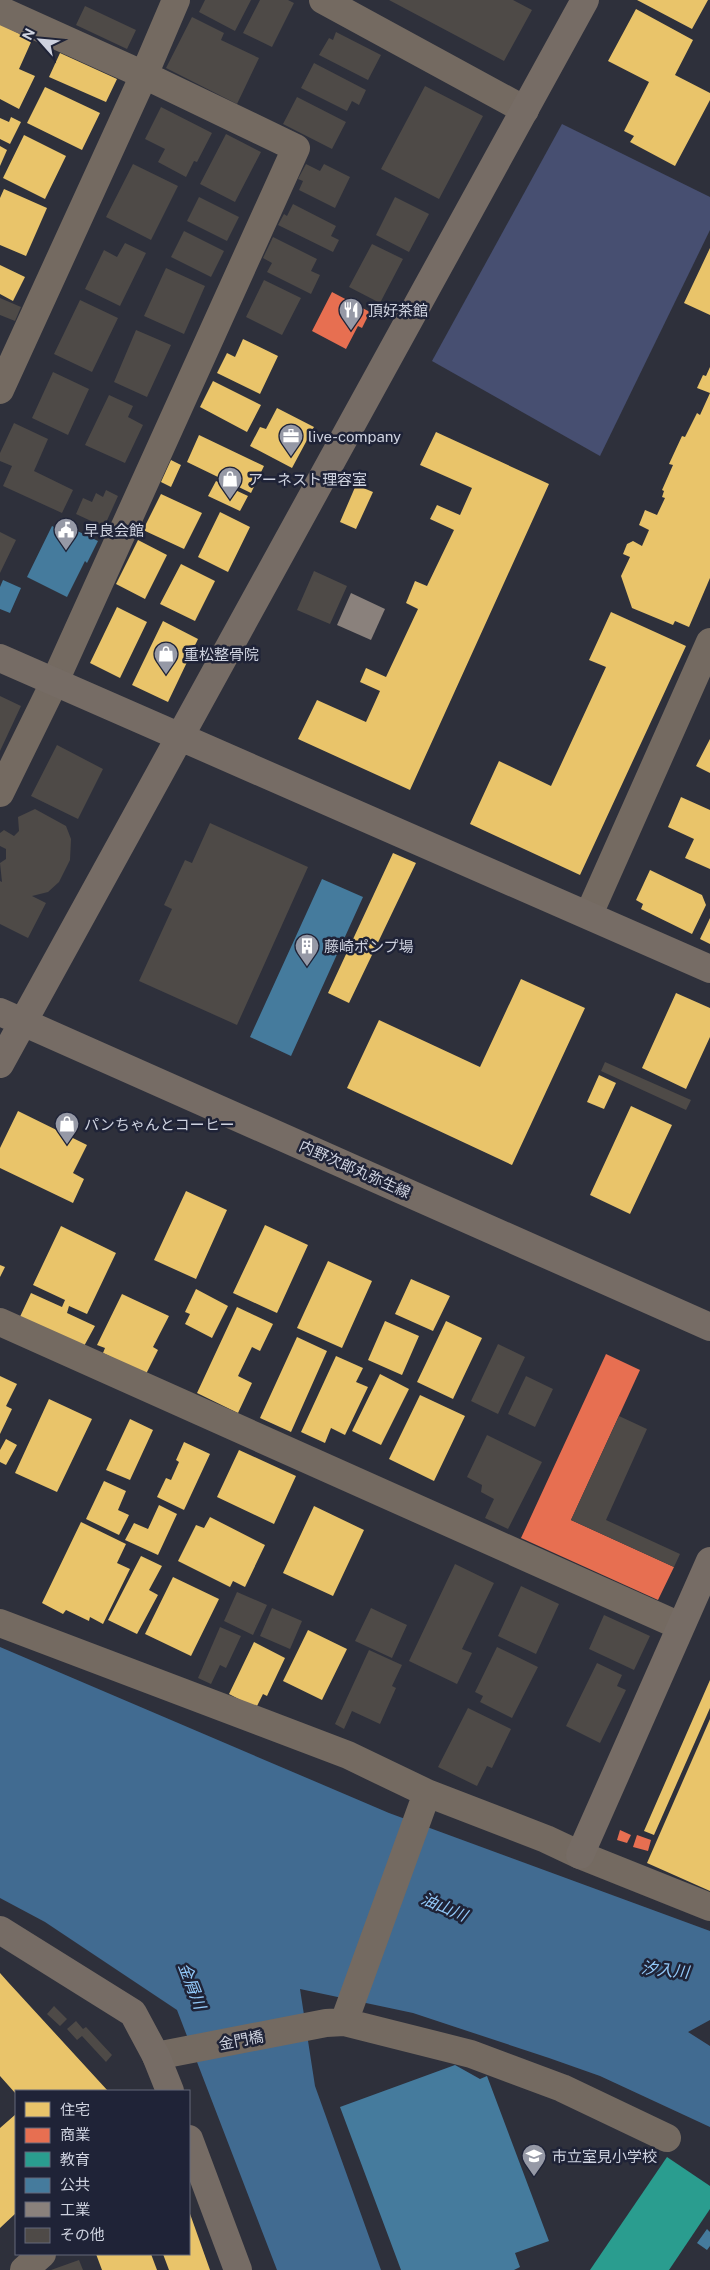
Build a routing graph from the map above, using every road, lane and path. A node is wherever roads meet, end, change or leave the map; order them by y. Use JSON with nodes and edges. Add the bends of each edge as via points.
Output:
{"nodes":[{"id":1,"x":176,"y":0,"type":"edge"},
{"id":2,"x":323,"y":0,"type":"edge"},
{"id":3,"x":585,"y":0,"type":"edge"},
{"id":4,"x":0,"y":10,"type":"edge"},
{"id":5,"x":144,"y":75,"type":"junction"},
{"id":6,"x":525,"y":110,"type":"junction"},
{"id":7,"x":0,"y":390,"type":"edge"},
{"id":8,"x":710,"y":642,"type":"edge"},
{"id":9,"x":0,"y":658,"type":"edge"},
{"id":10,"x":55,"y":681,"type":"junction"},
{"id":11,"x":178,"y":736,"type":"junction"},
{"id":12,"x":0,"y":793,"type":"edge"},
{"id":13,"x":589,"y":914,"type":"junction"},
{"id":14,"x":710,"y":969,"type":"edge"},
{"id":15,"x":12,"y":1017,"type":"edge"},
{"id":16,"x":0,"y":1064,"type":"edge"},
{"id":17,"x":0,"y":1322,"type":"edge"},
{"id":18,"x":710,"y":1327,"type":"edge"},
{"id":19,"x":710,"y":1561,"type":"edge"},
{"id":20,"x":0,"y":1623,"type":"edge"},
{"id":21,"x":680,"y":1626,"type":"junction"},
{"id":22,"x":424,"y":1802,"type":"junction"},
{"id":23,"x":580,"y":1855,"type":"junction"},
{"id":24,"x":710,"y":1907,"type":"edge"},
{"id":25,"x":0,"y":1930,"type":"edge"},
{"id":26,"x":335,"y":2022,"type":"junction"},
{"id":27,"x":156,"y":2056,"type":"junction"},
{"id":28,"x":170,"y":2090,"type":"edge"},
{"id":29,"x":667,"y":2138,"type":"dead end"},
{"id":30,"x":190,"y":2142,"type":"edge"},
{"id":31,"x":41,"y":2255,"type":"edge"},
{"id":32,"x":24,"y":2270,"type":"edge"},
{"id":33,"x":238,"y":2270,"type":"edge"}],
"edges":[{"from":1,"to":5,"type":"street"},
{"from":2,"to":6,"type":"street"},
{"from":3,"to":6,"type":"street"},
{"from":4,"to":5,"type":"street"},
{"from":5,"to":7,"type":"street"},
{"from":5,"to":10,"type":"street","via":[[296,148]]},
{"from":6,"to":11,"type":"street"},
{"from":8,"to":13,"type":"street"},
{"from":9,"to":10,"type":"street"},
{"from":10,"to":11,"type":"street"},
{"from":10,"to":12,"type":"street"},
{"from":11,"to":13,"type":"street"},
{"from":11,"to":15,"type":"street"},
{"from":13,"to":14,"type":"street"},
{"from":15,"to":16,"type":"street"},
{"from":15,"to":18,"type":"street","name":"内野次郎丸弥生線"},
{"from":17,"to":21,"type":"street"},
{"from":19,"to":21,"type":"street"},
{"from":20,"to":22,"type":"street","via":[[348,1755]]},
{"from":21,"to":23,"type":"street"},
{"from":22,"to":23,"type":"street","via":[[546,1839]]},
{"from":22,"to":26,"type":"street"},
{"from":23,"to":24,"type":"street"},
{"from":25,"to":27,"type":"street","via":[[133,2013]]},
{"from":26,"to":27,"type":"street","name":"金門橋"},
{"from":26,"to":29,"type":"street","via":[[471,2054],[562,2088]]},
{"from":27,"to":28,"type":"street"},
{"from":30,"to":33,"type":"street"},
{"from":31,"to":32,"type":"street"}]}
